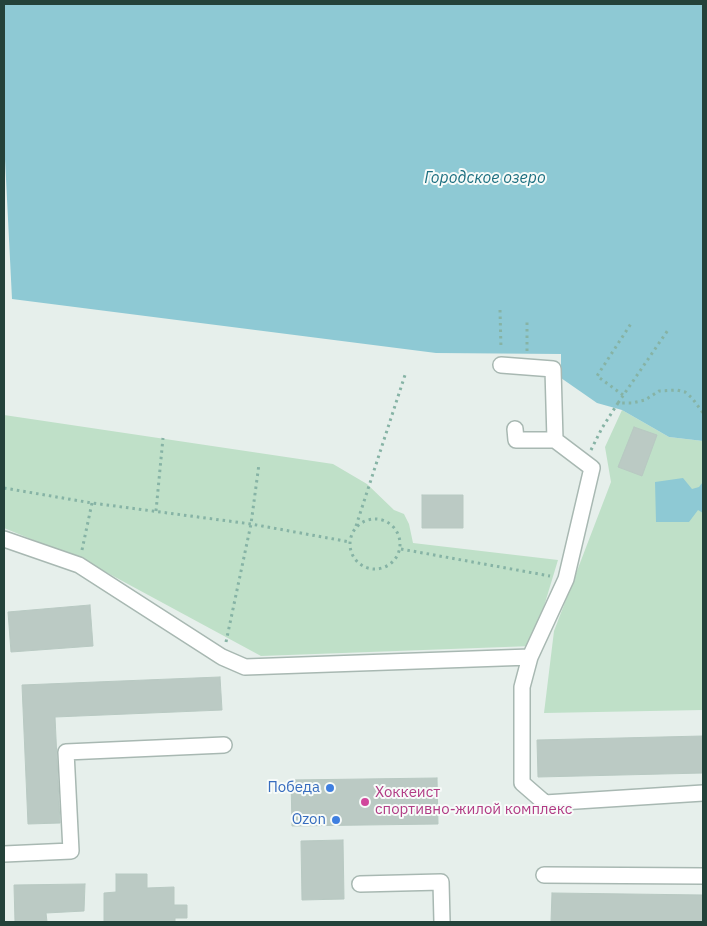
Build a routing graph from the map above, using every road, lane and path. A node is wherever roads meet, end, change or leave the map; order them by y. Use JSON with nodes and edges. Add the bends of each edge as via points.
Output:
{"nodes":[{"id":1,"x":500,"y":310,"type":"dead end"},
{"id":2,"x":527,"y":321,"type":"dead end"},
{"id":3,"x":632,"y":322,"type":"dead end"},
{"id":4,"x":668,"y":330,"type":"dead end"},
{"id":5,"x":501,"y":365,"type":"joint"},
{"id":6,"x":527,"y":366,"type":"junction"},
{"id":7,"x":405,"y":375,"type":"dead end"},
{"id":8,"x":623,"y":395,"type":"junction"},
{"id":9,"x":618,"y":403,"type":"junction"},
{"id":10,"x":703,"y":413,"type":"edge"},
{"id":11,"x":602,"y":428,"type":"dead end"},
{"id":12,"x":515,"y":429,"type":"dead end"},
{"id":13,"x":163,"y":438,"type":"dead end"},
{"id":14,"x":554,"y":440,"type":"junction"},
{"id":15,"x":260,"y":464,"type":"dead end"},
{"id":16,"x":4,"y":488,"type":"edge"},
{"id":17,"x":92,"y":503,"type":"junction"},
{"id":18,"x":156,"y":511,"type":"junction"},
{"id":19,"x":251,"y":524,"type":"junction"},
{"id":20,"x":356,"y":527,"type":"junction"},
{"id":21,"x":4,"y":539,"type":"edge"},
{"id":22,"x":350,"y":542,"type":"junction"},
{"id":23,"x":401,"y":549,"type":"junction"},
{"id":24,"x":79,"y":565,"type":"junction"},
{"id":25,"x":566,"y":578,"type":"junction"},
{"id":26,"x":222,"y":657,"type":"junction"},
{"id":27,"x":530,"y":657,"type":"junction"},
{"id":28,"x":224,"y":745,"type":"dead end"},
{"id":29,"x":703,"y":793,"type":"edge"},
{"id":30,"x":4,"y":854,"type":"edge"},
{"id":31,"x":544,"y":876,"type":"dead end"},
{"id":32,"x":703,"y":876,"type":"edge"},
{"id":33,"x":360,"y":884,"type":"dead end"},
{"id":34,"x":442,"y":922,"type":"edge"}],
"edges":[{"from":1,"to":5,"type":"path"},
{"from":2,"to":6,"type":"path"},
{"from":3,"to":8,"type":"path","via":[[597,376]]},
{"from":4,"to":8,"type":"path"},
{"from":5,"to":6,"type":"lane"},
{"from":6,"to":14,"type":"lane","via":[[553,369]]},
{"from":7,"to":20,"type":"path"},
{"from":8,"to":9,"type":"path"},
{"from":9,"to":10,"type":"path","via":[[646,400],[659,391],[677,390],[692,398]]},
{"from":9,"to":11,"type":"path"},
{"from":12,"to":14,"type":"lane","via":[[516,440]]},
{"from":13,"to":18,"type":"path"},
{"from":14,"to":25,"type":"lane","via":[[592,468]]},
{"from":15,"to":19,"type":"path"},
{"from":16,"to":17,"type":"path"},
{"from":17,"to":18,"type":"path"},
{"from":17,"to":24,"type":"path"},
{"from":18,"to":19,"type":"path"},
{"from":19,"to":22,"type":"path"},
{"from":19,"to":26,"type":"path"},
{"from":20,"to":22,"type":"path"},
{"from":20,"to":23,"type":"path","via":[[373,518],[382,519],[397,530]]},
{"from":21,"to":24,"type":"lane"},
{"from":22,"to":23,"type":"path","via":[[352,555],[368,569],[379,570],[389,566]]},
{"from":23,"to":25,"type":"path"},
{"from":24,"to":26,"type":"lane"},
{"from":25,"to":27,"type":"lane"},
{"from":26,"to":27,"type":"lane","via":[[245,666]]},
{"from":27,"to":29,"type":"lane","via":[[522,687],[522,783],[545,803]]},
{"from":28,"to":30,"type":"lane","via":[[66,752],[71,851]]},
{"from":31,"to":32,"type":"lane"},
{"from":33,"to":34,"type":"lane","via":[[441,882]]}]}
